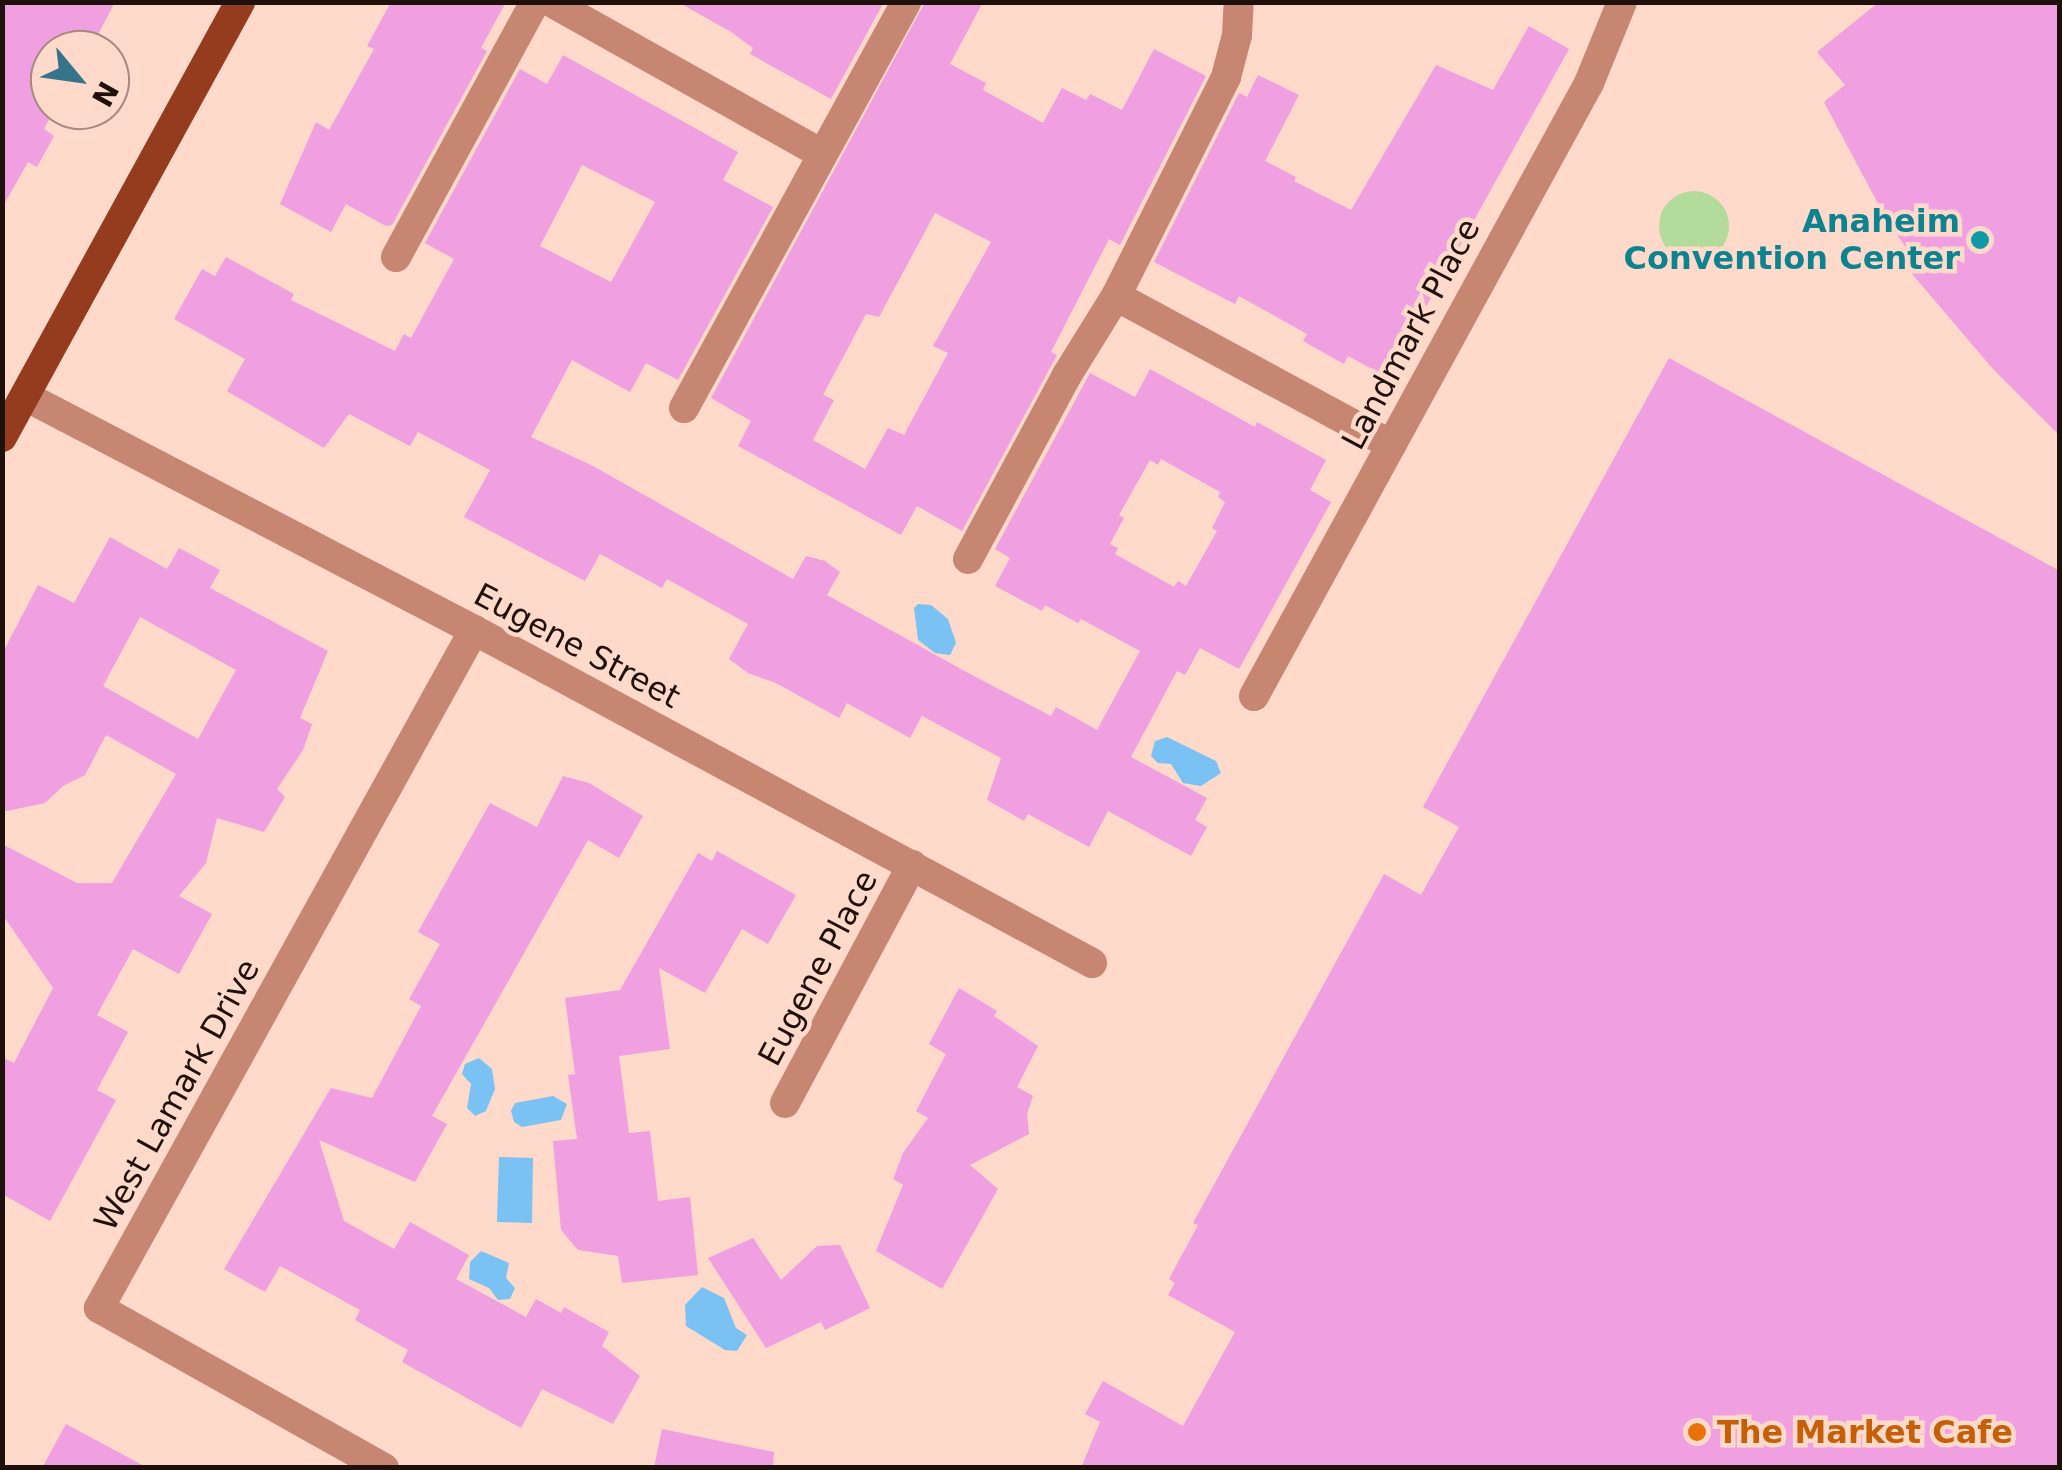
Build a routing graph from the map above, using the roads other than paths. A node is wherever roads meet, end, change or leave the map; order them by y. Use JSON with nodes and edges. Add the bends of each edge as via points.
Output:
{"nodes":[{"id":1,"x":240,"y":2,"type":"edge"},
{"id":2,"x":536,"y":2,"type":"edge"},
{"id":3,"x":551,"y":2,"type":"edge"},
{"id":4,"x":906,"y":2,"type":"edge"},
{"id":5,"x":1239,"y":2,"type":"edge"},
{"id":6,"x":1622,"y":2,"type":"edge"},
{"id":7,"x":822,"y":154,"type":"junction"},
{"id":8,"x":396,"y":257,"type":"dead end"},
{"id":9,"x":1116,"y":296,"type":"junction"},
{"id":10,"x":25,"y":396,"type":"junction"},
{"id":11,"x":684,"y":408,"type":"dead end"},
{"id":12,"x":2,"y":437,"type":"edge"},
{"id":13,"x":1392,"y":445,"type":"junction"},
{"id":14,"x":968,"y":558,"type":"dead end"},
{"id":15,"x":474,"y":630,"type":"junction"},
{"id":16,"x":1254,"y":696,"type":"dead end"},
{"id":17,"x":912,"y":866,"type":"junction"},
{"id":18,"x":1092,"y":963,"type":"dead end"},
{"id":19,"x":785,"y":1103,"type":"dead end"},
{"id":20,"x":384,"y":1468,"type":"edge"}],
"edges":[{"from":1,"to":10,"type":"main road"},
{"from":2,"to":8,"type":"street"},
{"from":3,"to":7,"type":"street"},
{"from":4,"to":7,"type":"street"},
{"from":5,"to":9,"type":"street","via":[[1226,77]]},
{"from":6,"to":13,"type":"street","name":"Landmark Place","via":[[1589,84]]},
{"from":7,"to":11,"type":"street"},
{"from":9,"to":13,"type":"street"},
{"from":9,"to":14,"type":"street"},
{"from":10,"to":12,"type":"main road"},
{"from":10,"to":15,"type":"street","name":"Eugene Street"},
{"from":13,"to":16,"type":"street","name":"Landmark Place"},
{"from":15,"to":17,"type":"street","name":"Eugene Street"},
{"from":15,"to":20,"type":"street","name":"West Lamark Drive","via":[[99,1308]]},
{"from":17,"to":18,"type":"street","name":"Eugene Street"},
{"from":17,"to":19,"type":"street","name":"Eugene Place"}]}
